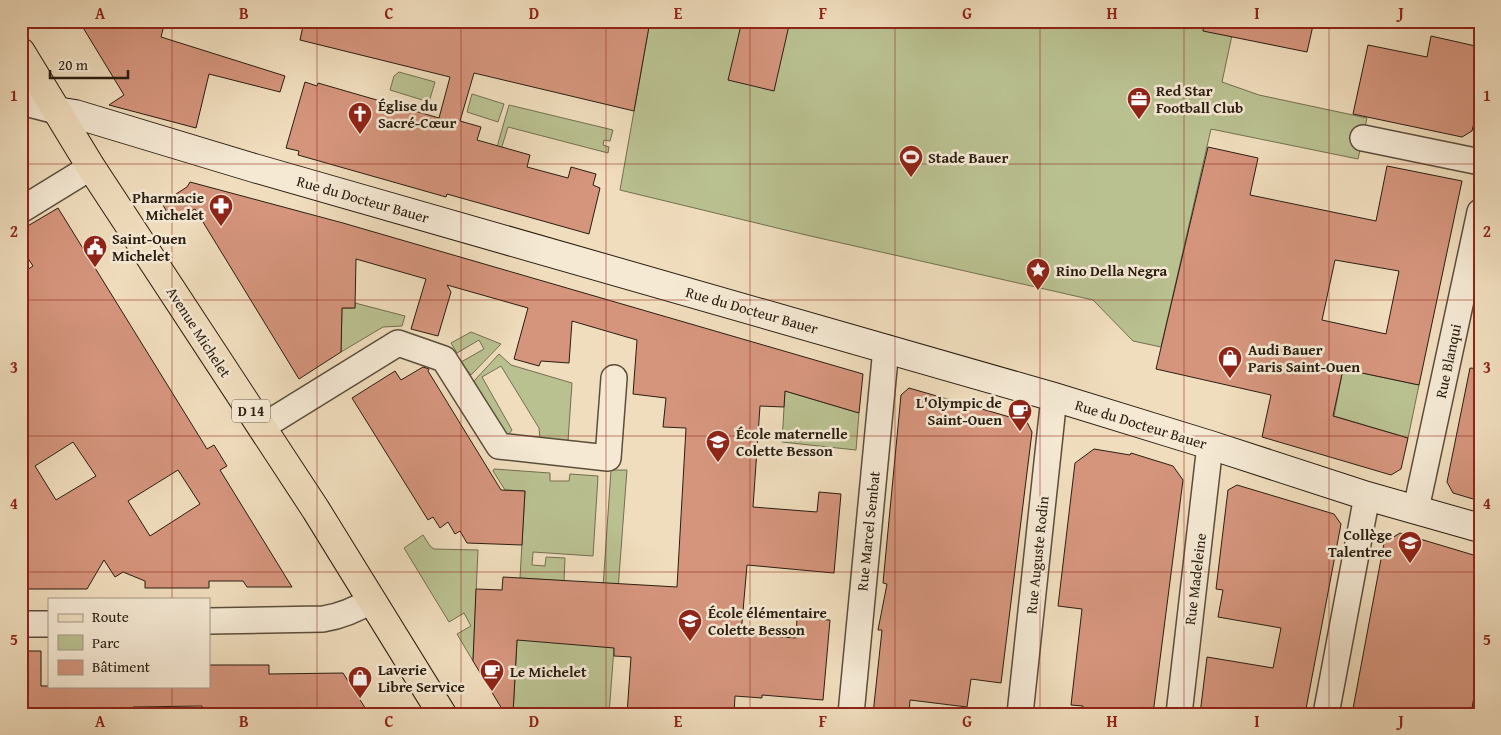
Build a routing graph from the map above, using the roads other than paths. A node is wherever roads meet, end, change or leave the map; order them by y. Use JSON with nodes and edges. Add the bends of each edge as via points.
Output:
{"nodes":[{"id":1,"x":21,"y":52,"type":"edge"},
{"id":2,"x":21,"y":102,"type":"edge"},
{"id":3,"x":56,"y":111,"type":"junction"},
{"id":4,"x":1363,"y":138,"type":"dead end"},
{"id":5,"x":1480,"y":162,"type":"edge"},
{"id":6,"x":91,"y":167,"type":"junction"},
{"id":7,"x":21,"y":210,"type":"edge"},
{"id":8,"x":1480,"y":212,"type":"edge"},
{"id":9,"x":886,"y":348,"type":"junction"},
{"id":10,"x":614,"y":378,"type":"dead end"},
{"id":11,"x":1054,"y":397,"type":"junction"},
{"id":12,"x":262,"y":427,"type":"junction"},
{"id":13,"x":1210,"y":445,"type":"junction"},
{"id":14,"x":1367,"y":496,"type":"junction"},
{"id":15,"x":1416,"y":509,"type":"junction"},
{"id":16,"x":1480,"y":528,"type":"edge"},
{"id":17,"x":372,"y":600,"type":"junction"},
{"id":18,"x":210,"y":621,"type":"edge"},
{"id":19,"x":21,"y":624,"type":"edge"},
{"id":20,"x":48,"y":624,"type":"edge"},
{"id":21,"x":442,"y":714,"type":"edge"},
{"id":22,"x":851,"y":714,"type":"edge"},
{"id":23,"x":1020,"y":714,"type":"edge"},
{"id":24,"x":1179,"y":714,"type":"edge"},
{"id":25,"x":1326,"y":714,"type":"edge"}],
"edges":[{"from":1,"to":3,"type":"main road","name":"Avenue Michelet","number":"D 14"},
{"from":2,"to":3,"type":"street","name":"Rue du Docteur Bauer"},
{"from":3,"to":6,"type":"main road","name":"Avenue Michelet","number":"D 14"},
{"from":3,"to":9,"type":"main road","name":"Rue du Docteur Bauer"},
{"from":4,"to":5,"type":"street"},
{"from":6,"to":7,"type":"street"},
{"from":6,"to":12,"type":"main road","name":"Avenue Michelet","number":"D 14"},
{"from":8,"to":15,"type":"street","name":"Rue Blanqui"},
{"from":9,"to":11,"type":"main road","name":"Rue du Docteur Bauer"},
{"from":9,"to":22,"type":"street","name":"Rue Marcel Sembat"},
{"from":10,"to":12,"type":"street","via":[[608,458],[499,446],[444,359],[398,343]]},
{"from":11,"to":13,"type":"main road","name":"Rue du Docteur Bauer"},
{"from":11,"to":23,"type":"street","name":"Rue Auguste Rodin"},
{"from":12,"to":17,"type":"main road","name":"Avenue Michelet","number":"D 14"},
{"from":13,"to":14,"type":"main road","name":"Rue du Docteur Bauer"},
{"from":13,"to":24,"type":"street","name":"Rue Madeleine"},
{"from":14,"to":15,"type":"main road","name":"Rue du Docteur Bauer"},
{"from":14,"to":25,"type":"street"},
{"from":15,"to":16,"type":"main road","name":"Rue du Docteur Bauer"},
{"from":17,"to":18,"type":"street","via":[[339,616],[323,619]]},
{"from":17,"to":21,"type":"main road","name":"Avenue Michelet","number":"D 14"},
{"from":19,"to":20,"type":"street"}]}
